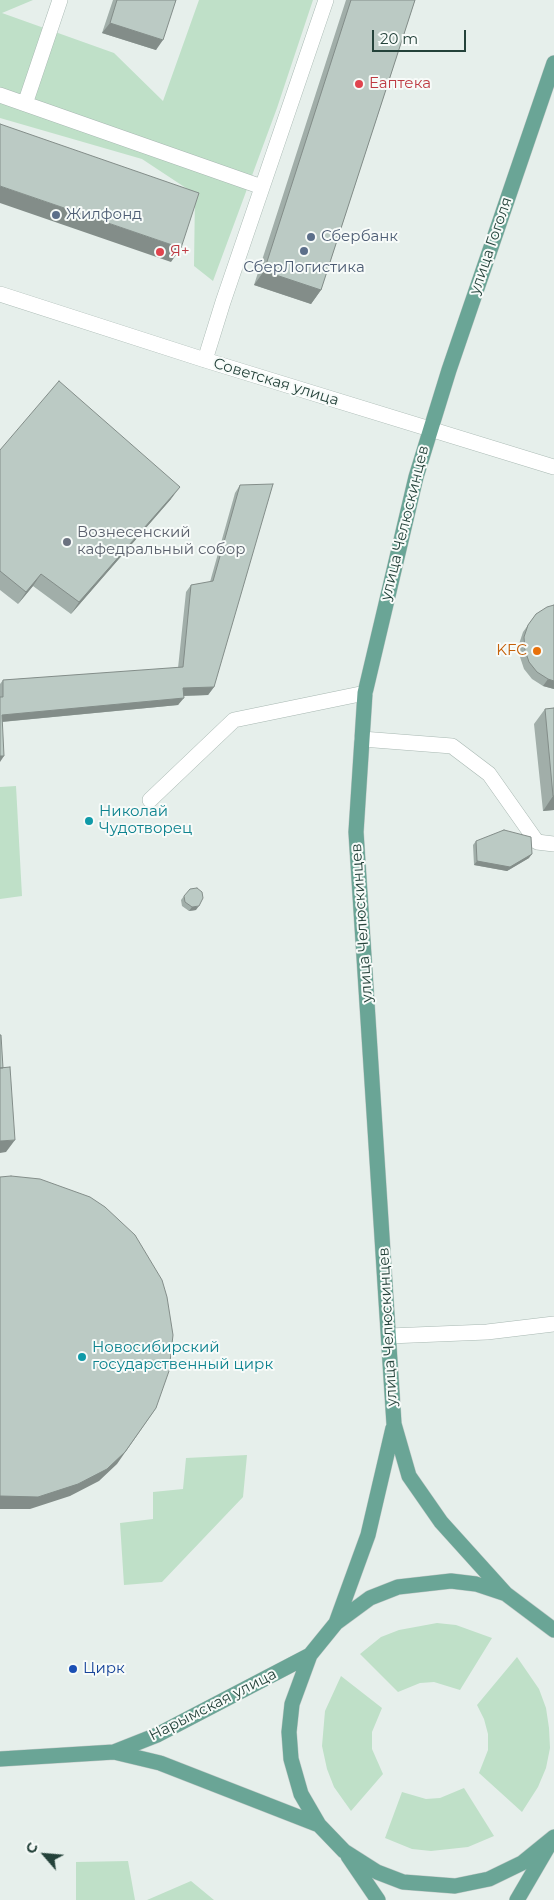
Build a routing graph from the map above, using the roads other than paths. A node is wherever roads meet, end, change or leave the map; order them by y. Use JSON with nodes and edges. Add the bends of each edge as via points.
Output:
{"nodes":[{"id":1,"x":60,"y":0,"type":"edge"},
{"id":2,"x":326,"y":0,"type":"edge"},
{"id":3,"x":554,"y":63,"type":"edge"},
{"id":4,"x":0,"y":95,"type":"edge"},
{"id":5,"x":25,"y":104,"type":"junction"},
{"id":6,"x":262,"y":187,"type":"junction"},
{"id":7,"x":0,"y":294,"type":"edge"},
{"id":8,"x":205,"y":360,"type":"junction"},
{"id":9,"x":429,"y":429,"type":"junction"},
{"id":10,"x":554,"y":467,"type":"edge"},
{"id":11,"x":365,"y":694,"type":"junction"},
{"id":12,"x":362,"y":739,"type":"junction"},
{"id":13,"x":150,"y":800,"type":"dead end"},
{"id":14,"x":554,"y":844,"type":"edge"},
{"id":15,"x":554,"y":1324,"type":"edge"},
{"id":16,"x":389,"y":1336,"type":"junction"},
{"id":17,"x":394,"y":1424,"type":"junction"},
{"id":18,"x":506,"y":1594,"type":"junction"},
{"id":19,"x":336,"y":1623,"type":"junction"},
{"id":20,"x":554,"y":1630,"type":"edge"},
{"id":21,"x":310,"y":1655,"type":"junction"},
{"id":22,"x":114,"y":1752,"type":"junction"},
{"id":23,"x":0,"y":1759,"type":"edge"},
{"id":24,"x":319,"y":1825,"type":"junction"},
{"id":25,"x":554,"y":1838,"type":"edge"},
{"id":26,"x":344,"y":1851,"type":"junction"},
{"id":27,"x":378,"y":1900,"type":"edge"},
{"id":28,"x":517,"y":1900,"type":"edge"}],
"edges":[{"from":1,"to":5,"type":"street"},
{"from":2,"to":6,"type":"street"},
{"from":3,"to":9,"type":"main road","name":"улица Гоголя"},
{"from":4,"to":5,"type":"street"},
{"from":5,"to":6,"type":"street"},
{"from":6,"to":8,"type":"street"},
{"from":7,"to":8,"type":"street","name":"Советская улица"},
{"from":8,"to":9,"type":"street","name":"Советская улица"},
{"from":9,"to":10,"type":"street","name":"Советская улица"},
{"from":9,"to":11,"type":"main road","name":"улица Челюскинцев"},
{"from":11,"to":12,"type":"main road","name":"улица Челюскинцев"},
{"from":11,"to":13,"type":"street","via":[[234,720]]},
{"from":12,"to":14,"type":"street","via":[[452,746],[489,774],[537,842]]},
{"from":12,"to":16,"type":"main road","name":"улица Челюскинцев","via":[[356,832]]},
{"from":15,"to":16,"type":"street","via":[[487,1332]]},
{"from":16,"to":17,"type":"main road","name":"улица Челюскинцев"},
{"from":17,"to":18,"type":"main road","name":"улица Челюскинцев","via":[[409,1476],[441,1522]]},
{"from":17,"to":19,"type":"main road","name":"улица Челюскинцев","via":[[368,1535]]},
{"from":18,"to":19,"type":"main road","via":[[476,1584],[451,1581],[398,1587],[370,1598]]},
{"from":18,"to":20,"type":"main road"},
{"from":19,"to":21,"type":"main road"},
{"from":21,"to":22,"type":"main road","name":"Нарымская улица","via":[[157,1735]]},
{"from":21,"to":24,"type":"main road","via":[[292,1704],[289,1732],[291,1759],[302,1794]]},
{"from":22,"to":23,"type":"main road","name":"Нарымская улица"},
{"from":22,"to":24,"type":"main road","name":"Нарымская улица","via":[[160,1763]]},
{"from":24,"to":26,"type":"main road"},
{"from":25,"to":26,"type":"main road","via":[[522,1863],[490,1879],[455,1886],[403,1882],[377,1872]]},
{"from":25,"to":28,"type":"main road"},
{"from":26,"to":27,"type":"main road"}]}
